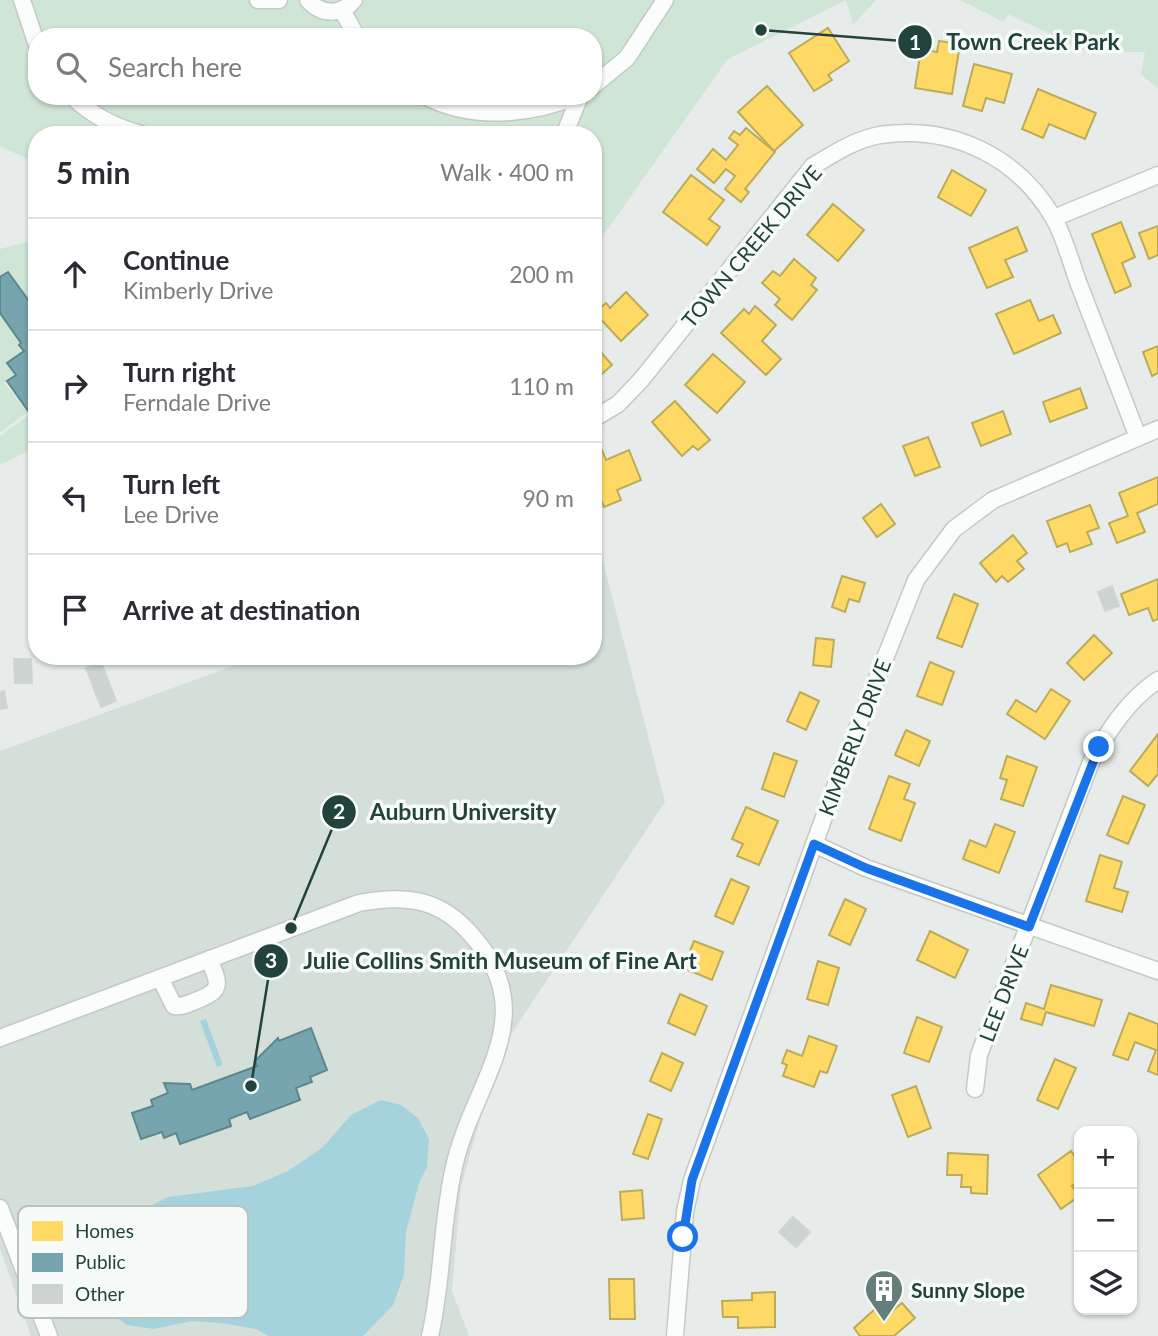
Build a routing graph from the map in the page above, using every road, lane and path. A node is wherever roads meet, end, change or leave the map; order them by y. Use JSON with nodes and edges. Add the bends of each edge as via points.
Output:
{"nodes":[{"id":1,"x":22,"y":0,"type":"edge"},
{"id":2,"x":258,"y":0,"type":"edge"},
{"id":3,"x":279,"y":0,"type":"edge"},
{"id":4,"x":309,"y":0,"type":"edge"},
{"id":5,"x":665,"y":0,"type":"edge"},
{"id":6,"x":348,"y":5,"type":"edge"},
{"id":7,"x":31,"y":28,"type":"edge"},
{"id":8,"x":354,"y":28,"type":"edge"},
{"id":9,"x":602,"y":79,"type":"edge"},
{"id":10,"x":82,"y":105,"type":"edge"},
{"id":11,"x":449,"y":105,"type":"edge"},
{"id":12,"x":554,"y":105,"type":"edge"},
{"id":13,"x":576,"y":105,"type":"edge"},
{"id":14,"x":120,"y":126,"type":"edge"},
{"id":15,"x":567,"y":126,"type":"edge"},
{"id":16,"x":1158,"y":175,"type":"edge"},
{"id":17,"x":1054,"y":218,"type":"junction"},
{"id":18,"x":602,"y":414,"type":"edge"},
{"id":19,"x":1158,"y":429,"type":"edge"},
{"id":20,"x":1138,"y":437,"type":"junction"},
{"id":21,"x":1158,"y":680,"type":"edge"},
{"id":22,"x":814,"y":844,"type":"junction"},
{"id":23,"x":1029,"y":927,"type":"junction"},
{"id":24,"x":209,"y":960,"type":"junction"},
{"id":25,"x":1158,"y":971,"type":"edge"},
{"id":26,"x":160,"y":978,"type":"junction"},
{"id":27,"x":0,"y":1038,"type":"edge"},
{"id":28,"x":975,"y":1089,"type":"dead end"},
{"id":29,"x":0,"y":1208,"type":"edge"},
{"id":30,"x":18,"y":1255,"type":"edge"},
{"id":31,"x":42,"y":1318,"type":"edge"},
{"id":32,"x":49,"y":1336,"type":"edge"},
{"id":33,"x":430,"y":1336,"type":"edge"},
{"id":34,"x":675,"y":1336,"type":"edge"}],
"edges":[{"from":1,"to":7,"type":"street"},
{"from":2,"to":3,"type":"street"},
{"from":4,"to":6,"type":"street","via":[[322,11]]},
{"from":5,"to":9,"type":"street","via":[[627,58]]},
{"from":6,"to":8,"type":"street"},
{"from":10,"to":14,"type":"street"},
{"from":11,"to":12,"type":"street","via":[[491,113]]},
{"from":13,"to":15,"type":"street"},
{"from":16,"to":17,"type":"street"},
{"from":17,"to":18,"type":"street","name":"TOWN CREEK DRIVE","via":[[1030,186],[997,157],[958,139],[924,133],[878,135],[842,148],[813,166],[641,380]]},
{"from":17,"to":20,"type":"street","name":"TOWN CREEK DRIVE"},
{"from":19,"to":20,"type":"street","name":"KIMBERLY DRIVE"},
{"from":20,"to":22,"type":"street","name":"KIMBERLY DRIVE","via":[[993,500],[966,518],[934,553],[902,609]]},
{"from":21,"to":23,"type":"street","name":"LEE DRIVE","via":[[1128,707],[1091,762]]},
{"from":22,"to":23,"type":"street","via":[[866,868]]},
{"from":22,"to":34,"type":"street","name":"KIMBERLY DRIVE","via":[[692,1180]]},
{"from":23,"to":25,"type":"street"},
{"from":23,"to":28,"type":"street","name":"LEE DRIVE","via":[[979,1055]]},
{"from":24,"to":26,"type":"street"},
{"from":24,"to":26,"type":"street","via":[[218,979],[217,989],[181,1007],[167,998]]},
{"from":24,"to":33,"type":"street","via":[[359,903],[382,899],[412,898],[442,908],[483,947],[503,999],[504,1026],[498,1054],[454,1164]]},
{"from":26,"to":27,"type":"street"},
{"from":29,"to":30,"type":"street"},
{"from":31,"to":32,"type":"street"}]}
